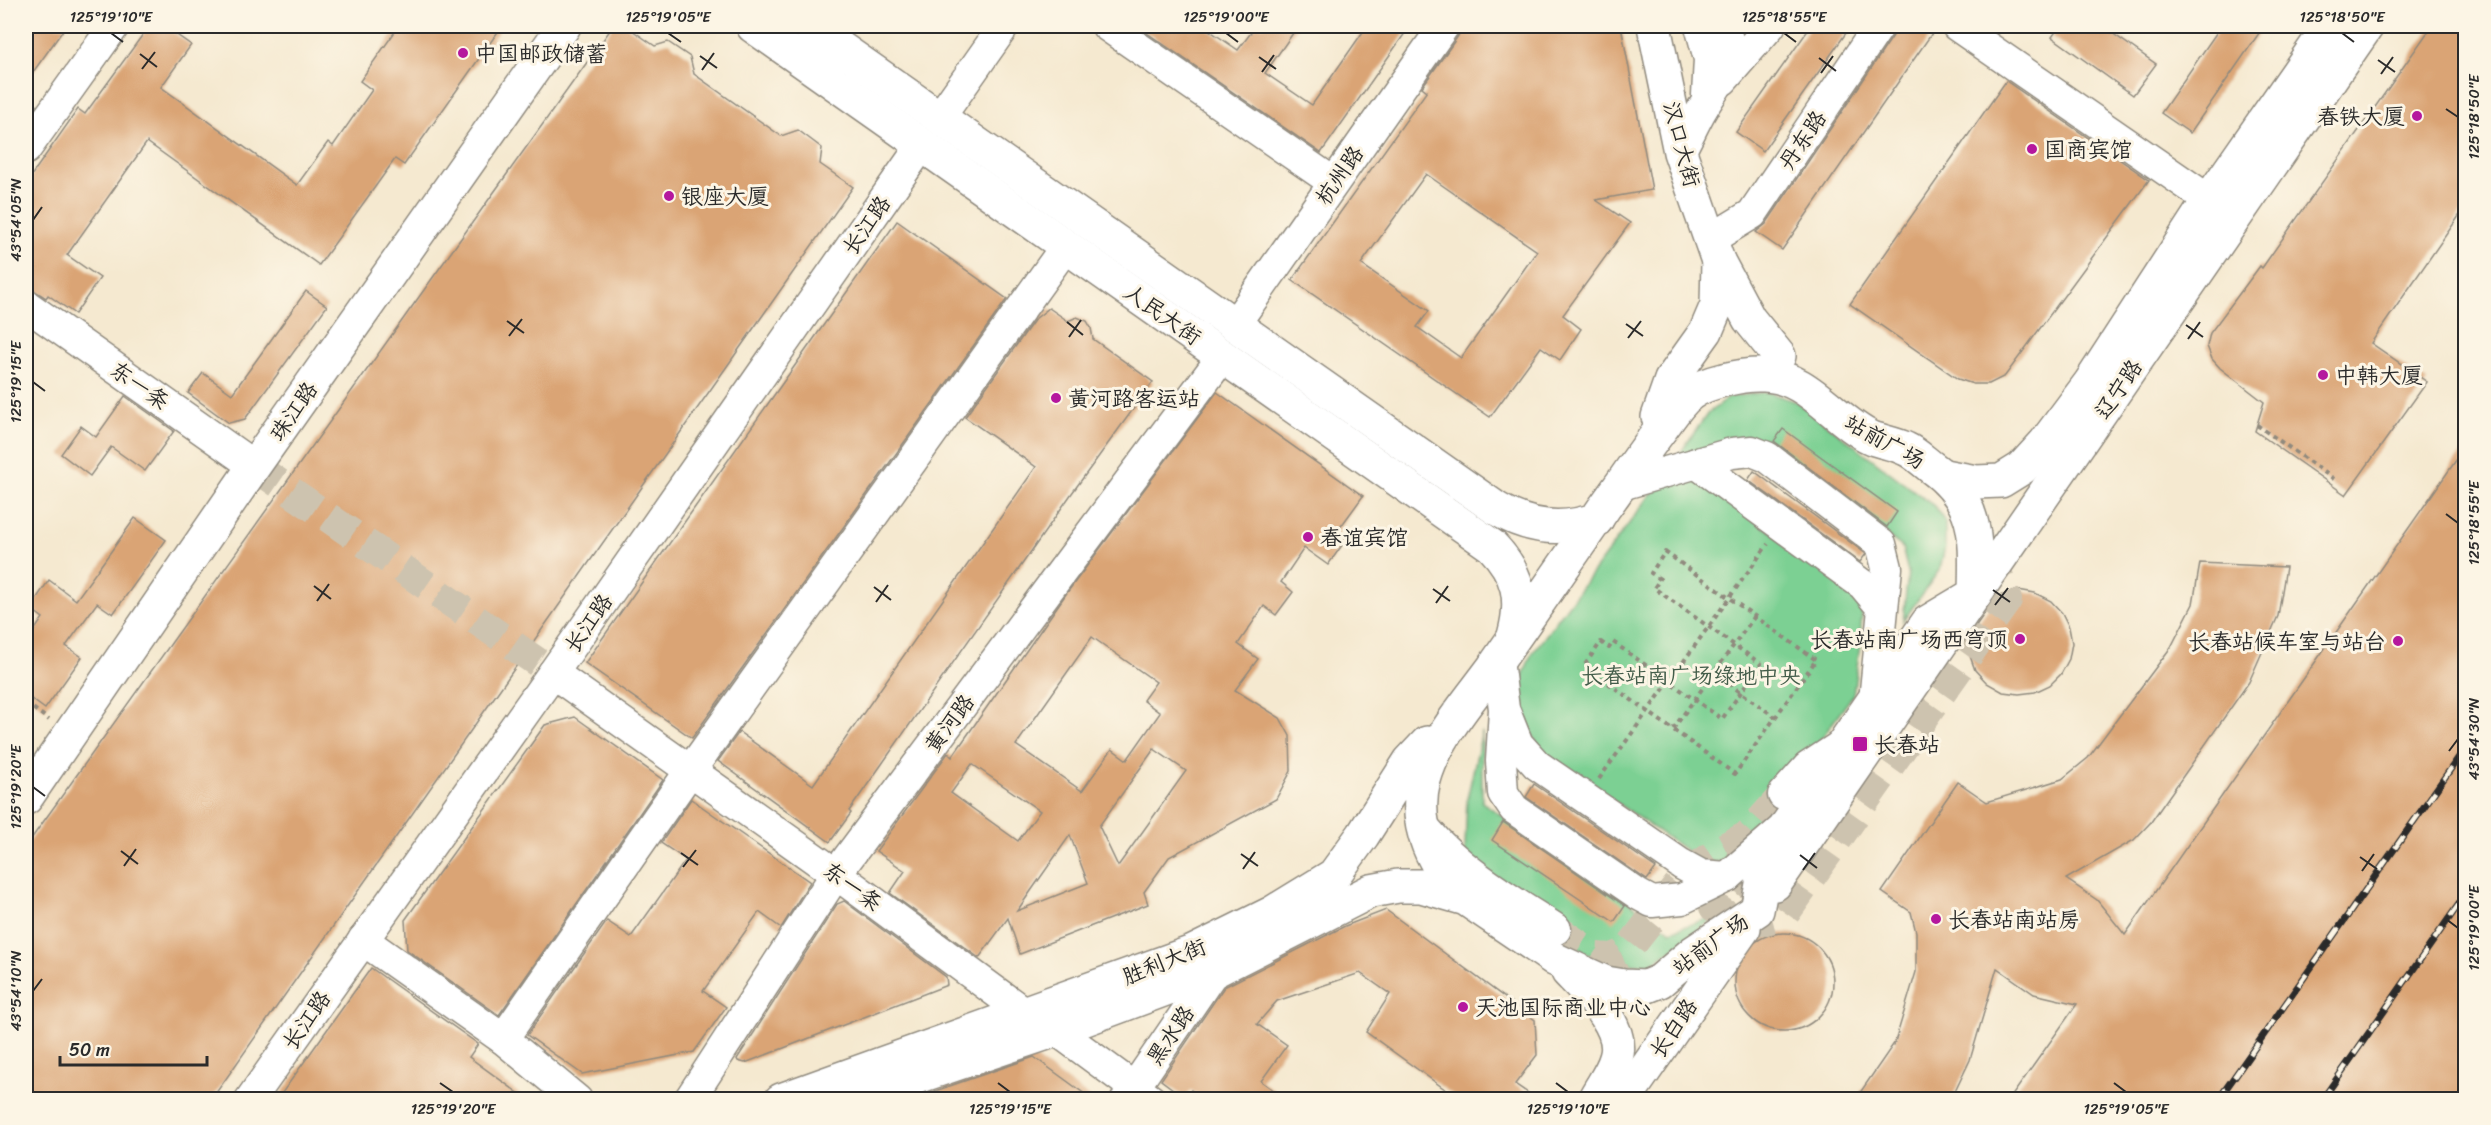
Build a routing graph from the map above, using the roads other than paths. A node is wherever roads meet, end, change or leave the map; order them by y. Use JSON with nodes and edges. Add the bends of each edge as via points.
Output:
{"nodes":[{"id":1,"x":114,"y":26,"type":"edge"},
{"id":2,"x":564,"y":26,"type":"edge"},
{"id":3,"x":753,"y":26,"type":"edge"},
{"id":4,"x":810,"y":26,"type":"edge"},
{"id":5,"x":1004,"y":26,"type":"edge"},
{"id":6,"x":1107,"y":26,"type":"edge"},
{"id":7,"x":1444,"y":26,"type":"edge"},
{"id":8,"x":1654,"y":26,"type":"edge"},
{"id":9,"x":1700,"y":26,"type":"edge"},
{"id":10,"x":1725,"y":26,"type":"edge"},
{"id":11,"x":1770,"y":26,"type":"edge"},
{"id":12,"x":1879,"y":26,"type":"edge"},
{"id":13,"x":1958,"y":26,"type":"edge"},
{"id":14,"x":2330,"y":26,"type":"edge"},
{"id":15,"x":2367,"y":26,"type":"edge"},
{"id":16,"x":1722,"y":81,"type":"junction"},
{"id":17,"x":1700,"y":112,"type":"junction"},
{"id":18,"x":940,"y":117,"type":"junction"},
{"id":19,"x":922,"y":145,"type":"junction"},
{"id":20,"x":26,"y":148,"type":"edge"},
{"id":21,"x":1680,"y":152,"type":"junction"},
{"id":22,"x":1334,"y":182,"type":"junction"},
{"id":23,"x":2209,"y":200,"type":"junction"},
{"id":24,"x":1066,"y":246,"type":"junction"},
{"id":25,"x":1715,"y":250,"type":"junction"},
{"id":26,"x":26,"y":305,"type":"edge"},
{"id":27,"x":1234,"y":324,"type":"junction"},
{"id":28,"x":1223,"y":356,"type":"junction"},
{"id":29,"x":1779,"y":356,"type":"junction"},
{"id":30,"x":1658,"y":417,"type":"junction"},
{"id":31,"x":1907,"y":449,"type":"junction"},
{"id":32,"x":1696,"y":463,"type":"junction"},
{"id":33,"x":254,"y":466,"type":"junction"},
{"id":34,"x":1944,"y":476,"type":"junction"},
{"id":35,"x":1621,"y":484,"type":"junction"},
{"id":36,"x":1597,"y":519,"type":"junction"},
{"id":37,"x":1975,"y":594,"type":"junction"},
{"id":38,"x":1882,"y":608,"type":"junction"},
{"id":39,"x":1506,"y":648,"type":"junction"},
{"id":40,"x":553,"y":673,"type":"junction"},
{"id":41,"x":1874,"y":701,"type":"junction"},
{"id":42,"x":1465,"y":706,"type":"junction"},
{"id":43,"x":1504,"y":709,"type":"junction"},
{"id":44,"x":1855,"y":749,"type":"junction"},
{"id":45,"x":690,"y":771,"type":"junction"},
{"id":46,"x":26,"y":798,"type":"edge"},
{"id":47,"x":1785,"y":810,"type":"junction"},
{"id":48,"x":1422,"y":825,"type":"junction"},
{"id":49,"x":836,"y":874,"type":"junction"},
{"id":50,"x":1727,"y":877,"type":"junction"},
{"id":51,"x":1466,"y":899,"type":"junction"},
{"id":52,"x":1756,"y":910,"type":"junction"},
{"id":53,"x":363,"y":940,"type":"junction"},
{"id":54,"x":1556,"y":945,"type":"junction"},
{"id":55,"x":1214,"y":971,"type":"junction"},
{"id":56,"x":1026,"y":1014,"type":"junction"},
{"id":57,"x":1056,"y":1030,"type":"junction"},
{"id":58,"x":503,"y":1039,"type":"junction"},
{"id":59,"x":1137,"y":1096,"type":"edge"},
{"id":60,"x":250,"y":1100,"type":"edge"},
{"id":61,"x":577,"y":1100,"type":"edge"},
{"id":62,"x":689,"y":1100,"type":"edge"},
{"id":63,"x":781,"y":1100,"type":"edge"},
{"id":64,"x":849,"y":1100,"type":"edge"},
{"id":65,"x":1593,"y":1100,"type":"edge"},
{"id":66,"x":1624,"y":1100,"type":"edge"}],
"edges":[{"from":1,"to":20,"type":"street"},
{"from":2,"to":33,"type":"main road","name":"珠江路"},
{"from":3,"to":19,"type":"main road","name":"人民大街"},
{"from":4,"to":18,"type":"main road","name":"人民大街"},
{"from":5,"to":18,"type":"street"},
{"from":6,"to":22,"type":"street"},
{"from":7,"to":22,"type":"street","name":"杭州路"},
{"from":8,"to":21,"type":"main road","name":"汉口大街"},
{"from":9,"to":17,"type":"street","via":[[1709,59],[1708,91]]},
{"from":10,"to":16,"type":"street","via":[[1728,62]]},
{"from":11,"to":16,"type":"street"},
{"from":12,"to":25,"type":"street","name":"丹东路","via":[[1752,214]]},
{"from":13,"to":23,"type":"street"},
{"from":14,"to":23,"type":"main road","name":"辽宁路"},
{"from":15,"to":37,"type":"main road","name":"辽宁路"},
{"from":16,"to":17,"type":"street"},
{"from":17,"to":21,"type":"street"},
{"from":18,"to":27,"type":"main road","name":"人民大街"},
{"from":19,"to":24,"type":"main road","name":"人民大街"},
{"from":19,"to":40,"type":"street","name":"长江路"},
{"from":21,"to":25,"type":"main road","name":"汉口大街"},
{"from":22,"to":27,"type":"street","name":"杭州路"},
{"from":23,"to":34,"type":"main road","name":"辽宁路","via":[[2090,383],[2022,468],[2001,481],[1976,482]]},
{"from":24,"to":28,"type":"main road","name":"人民大街"},
{"from":24,"to":45,"type":"street"},
{"from":25,"to":29,"type":"main road","via":[[1749,319]]},
{"from":25,"to":30,"type":"main road","via":[[1717,305],[1706,331],[1671,380]]},
{"from":26,"to":33,"type":"street","name":"东一条"},
{"from":27,"to":36,"type":"main road","name":"人民大街","via":[[1512,518],[1542,527]]},
{"from":28,"to":39,"type":"main road","name":"人民大街","via":[[1492,546],[1512,572],[1520,606]]},
{"from":28,"to":49,"type":"street","name":"黄河路"},
{"from":29,"to":30,"type":"main road","via":[[1758,354],[1724,360],[1694,377]]},
{"from":29,"to":31,"type":"main road","via":[[1788,357],[1839,387],[1887,425]]},
{"from":30,"to":35,"type":"main road","via":[[1631,454]]},
{"from":31,"to":34,"type":"main road","name":"站前广场"},
{"from":31,"to":35,"type":"main road","name":"站前广场","via":[[1870,437],[1784,378],[1763,375],[1706,385],[1691,394]]},
{"from":32,"to":35,"type":"street"},
{"from":32,"to":38,"type":"street","via":[[1863,585]]},
{"from":32,"to":38,"type":"street","via":[[1752,451],[1767,457],[1881,544],[1887,568]]},
{"from":33,"to":46,"type":"main road","name":"珠江路"},
{"from":34,"to":37,"type":"main road","name":"站前广场","via":[[1958,489],[1971,517],[1976,539]]},
{"from":35,"to":36,"type":"main road","name":"站前广场"},
{"from":36,"to":39,"type":"main road","name":"站前广场"},
{"from":37,"to":41,"type":"main road","name":"站前广场","via":[[1928,622]]},
{"from":37,"to":44,"type":"main road","name":"辽宁路"},
{"from":38,"to":41,"type":"street"},
{"from":39,"to":42,"type":"main road","name":"站前广场"},
{"from":39,"to":43,"type":"street"},
{"from":40,"to":45,"type":"street","name":"东一条"},
{"from":40,"to":53,"type":"street","name":"长江路"},
{"from":41,"to":44,"type":"main road","name":"站前广场"},
{"from":42,"to":48,"type":"main road","name":"站前广场","via":[[1430,764],[1420,802]]},
{"from":42,"to":56,"type":"main road","name":"胜利大街","via":[[1410,761],[1334,875],[1272,913],[1193,952]]},
{"from":43,"to":50,"type":"street","via":[[1518,744],[1537,765],[1681,864],[1701,875]]},
{"from":43,"to":50,"type":"street","via":[[1503,793],[1514,809],[1652,902],[1682,899]]},
{"from":44,"to":47,"type":"main road","name":"站前广场"},
{"from":44,"to":52,"type":"main road","name":"长白路"},
{"from":45,"to":49,"type":"street","name":"东一条"},
{"from":45,"to":58,"type":"street"},
{"from":47,"to":50,"type":"street"},
{"from":47,"to":52,"type":"main road","name":"站前广场"},
{"from":48,"to":51,"type":"main road","name":"站前广场","via":[[1440,871]]},
{"from":48,"to":54,"type":"street","via":[[1443,850],[1520,907]]},
{"from":49,"to":56,"type":"street","name":"东一条"},
{"from":49,"to":62,"type":"street","name":"黄河路"},
{"from":51,"to":54,"type":"main road","name":"站前广场"},
{"from":51,"to":55,"type":"main road","name":"胜利大街","via":[[1421,886],[1371,891]]},
{"from":52,"to":54,"type":"main road","name":"站前广场","via":[[1694,952],[1660,981],[1645,987],[1606,983]]},
{"from":52,"to":66,"type":"main road","name":"长白路"},
{"from":53,"to":58,"type":"street"},
{"from":53,"to":60,"type":"street","name":"长江路"},
{"from":54,"to":65,"type":"main road","name":"长白路","via":[[1599,1003],[1618,1039],[1617,1056]]},
{"from":55,"to":57,"type":"main road","name":"胜利大街"},
{"from":55,"to":59,"type":"street","name":"黑水路"},
{"from":56,"to":57,"type":"street","name":"东一条"},
{"from":56,"to":63,"type":"main road","name":"胜利大街"},
{"from":57,"to":59,"type":"street","name":"东一条"},
{"from":57,"to":64,"type":"main road","name":"胜利大街"},
{"from":58,"to":61,"type":"street"}]}
